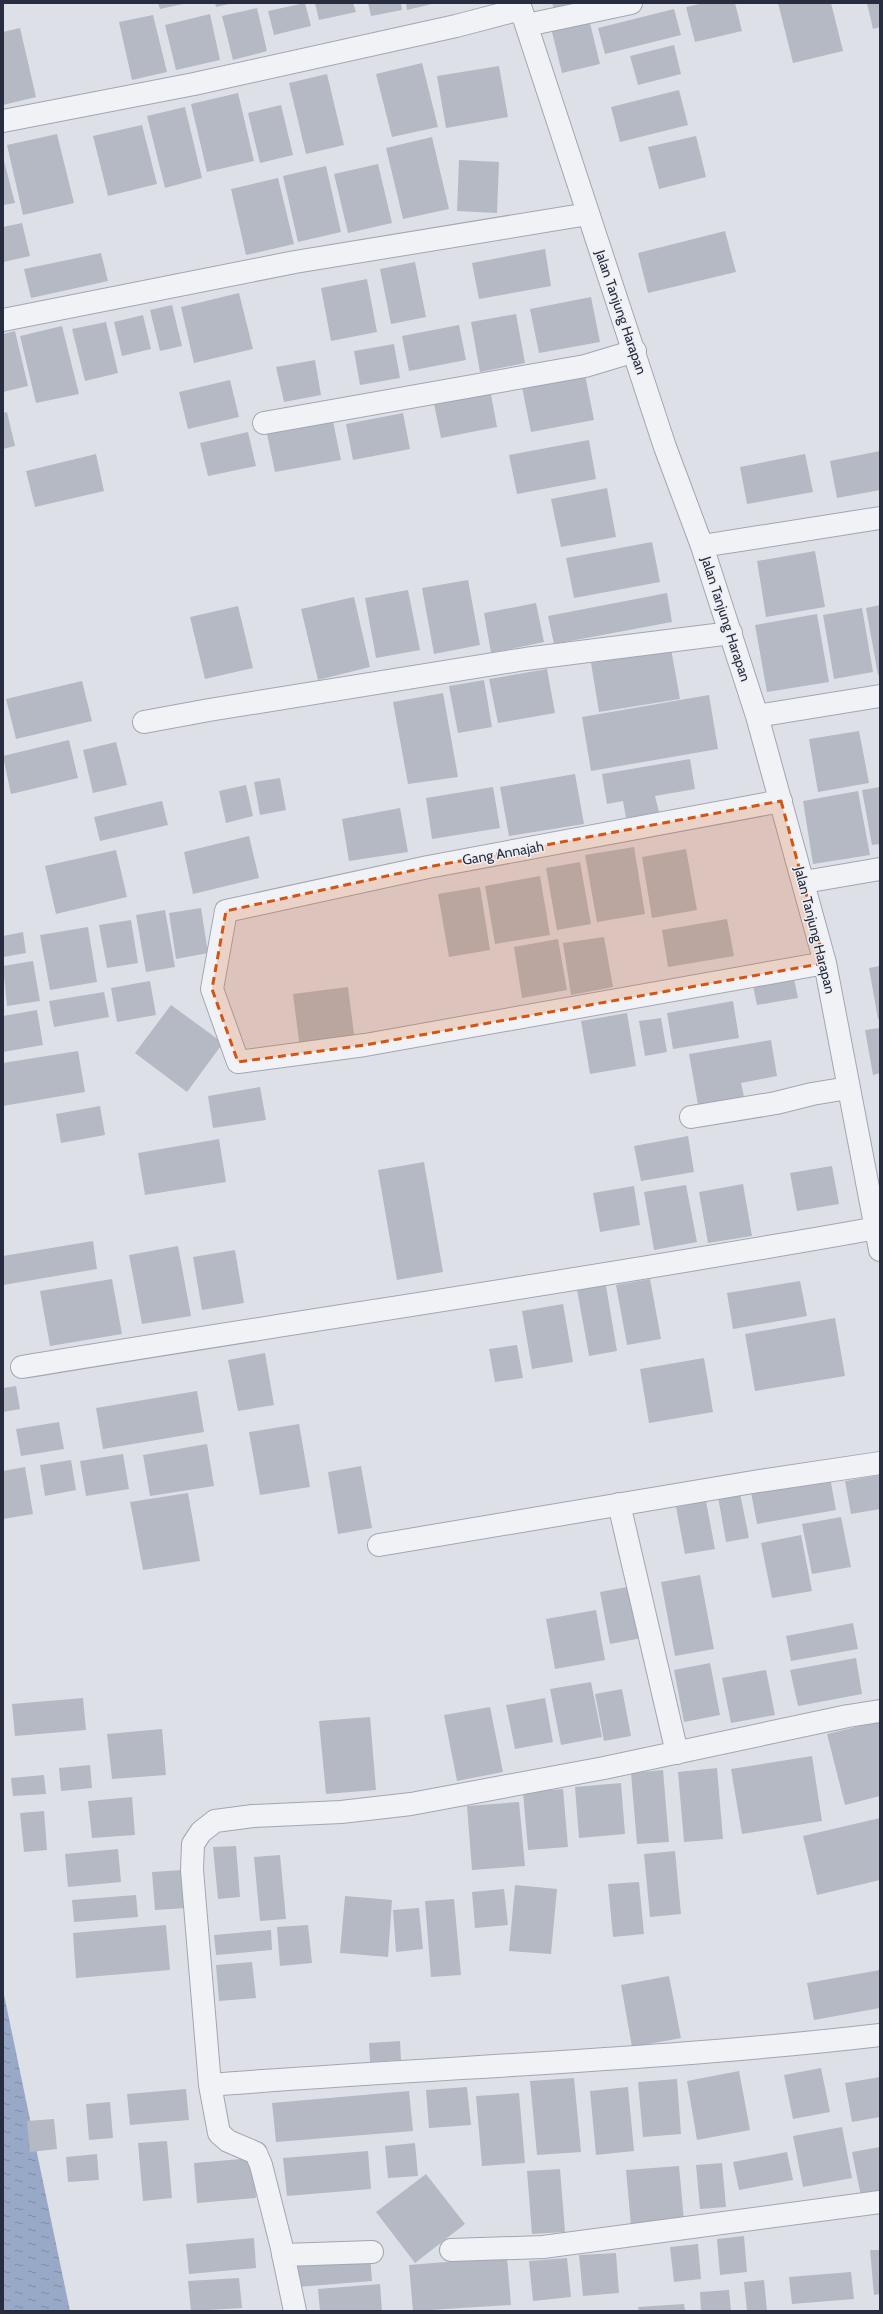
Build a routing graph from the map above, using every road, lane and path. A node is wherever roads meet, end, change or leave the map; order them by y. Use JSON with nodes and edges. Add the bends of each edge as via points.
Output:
{"nodes":[{"id":1,"x":631,"y":3,"type":"edge"},
{"id":2,"x":522,"y":12,"type":"edge"},
{"id":3,"x":3,"y":121,"type":"edge"},
{"id":4,"x":588,"y":214,"type":"junction"},
{"id":5,"x":3,"y":320,"type":"edge"},
{"id":6,"x":635,"y":351,"type":"junction"},
{"id":7,"x":264,"y":422,"type":"dead end"},
{"id":8,"x":880,"y":518,"type":"edge"},
{"id":9,"x":702,"y":546,"type":"junction"},
{"id":10,"x":731,"y":633,"type":"junction"},
{"id":11,"x":880,"y":696,"type":"edge"},
{"id":12,"x":757,"y":716,"type":"junction"},
{"id":13,"x":144,"y":722,"type":"dead end"},
{"id":14,"x":781,"y":802,"type":"junction"},
{"id":15,"x":880,"y":869,"type":"edge"},
{"id":16,"x":804,"y":882,"type":"junction"},
{"id":17,"x":825,"y":963,"type":"junction"},
{"id":18,"x":848,"y":1088,"type":"junction"},
{"id":19,"x":691,"y":1117,"type":"dead end"},
{"id":20,"x":877,"y":1228,"type":"junction"},
{"id":21,"x":880,"y":1250,"type":"edge"},
{"id":22,"x":22,"y":1367,"type":"dead end"},
{"id":23,"x":880,"y":1463,"type":"edge"},
{"id":24,"x":619,"y":1504,"type":"junction"},
{"id":25,"x":379,"y":1545,"type":"dead end"},
{"id":26,"x":880,"y":1712,"type":"edge"},
{"id":27,"x":677,"y":1753,"type":"junction"},
{"id":28,"x":880,"y":2035,"type":"edge"},
{"id":29,"x":210,"y":2085,"type":"junction"},
{"id":30,"x":880,"y":2202,"type":"edge"},
{"id":31,"x":452,"y":2250,"type":"dead end"},
{"id":32,"x":372,"y":2252,"type":"dead end"},
{"id":33,"x":284,"y":2255,"type":"junction"},
{"id":34,"x":295,"y":2311,"type":"edge"}],
"edges":[{"from":1,"to":2,"type":"street"},
{"from":2,"to":3,"type":"street","via":[[194,84]]},
{"from":2,"to":4,"type":"street","name":"Jalan Tanjung Harapan"},
{"from":4,"to":5,"type":"street","via":[[295,262]]},
{"from":4,"to":6,"type":"street","name":"Jalan Tanjung Harapan"},
{"from":6,"to":7,"type":"street","via":[[585,366]]},
{"from":6,"to":9,"type":"street","name":"Jalan Tanjung Harapan","via":[[665,447]]},
{"from":8,"to":9,"type":"street"},
{"from":9,"to":10,"type":"street","name":"Jalan Tanjung Harapan"},
{"from":10,"to":12,"type":"street","name":"Jalan Tanjung Harapan"},
{"from":10,"to":13,"type":"street","via":[[525,659]]},
{"from":11,"to":12,"type":"street"},
{"from":12,"to":14,"type":"street","name":"Jalan Tanjung Harapan"},
{"from":14,"to":16,"type":"street","name":"Jalan Tanjung Harapan"},
{"from":14,"to":17,"type":"street","name":"Gang Annajah","via":[[428,867],[226,911],[212,989],[238,1062],[365,1045]]},
{"from":15,"to":16,"type":"street"},
{"from":16,"to":17,"type":"street","name":"Jalan Tanjung Harapan"},
{"from":17,"to":18,"type":"street","name":"Jalan Tanjung Harapan"},
{"from":18,"to":19,"type":"street"},
{"from":18,"to":20,"type":"street","name":"Jalan Tanjung Harapan"},
{"from":20,"to":21,"type":"street","name":"Jalan Tanjung Harapan"},
{"from":20,"to":22,"type":"street","via":[[386,1310]]},
{"from":23,"to":24,"type":"street"},
{"from":24,"to":25,"type":"street"},
{"from":24,"to":27,"type":"street"},
{"from":26,"to":27,"type":"street","via":[[848,1716]]},
{"from":27,"to":29,"type":"street","via":[[411,1804],[215,1821],[201,1832],[193,1844],[192,1870]]},
{"from":28,"to":29,"type":"street","via":[[767,2048],[366,2072]]},
{"from":29,"to":33,"type":"street","via":[[219,2133],[228,2141],[256,2153]]},
{"from":30,"to":31,"type":"street","via":[[543,2247]]},
{"from":32,"to":33,"type":"street"},
{"from":33,"to":34,"type":"street"}]}
